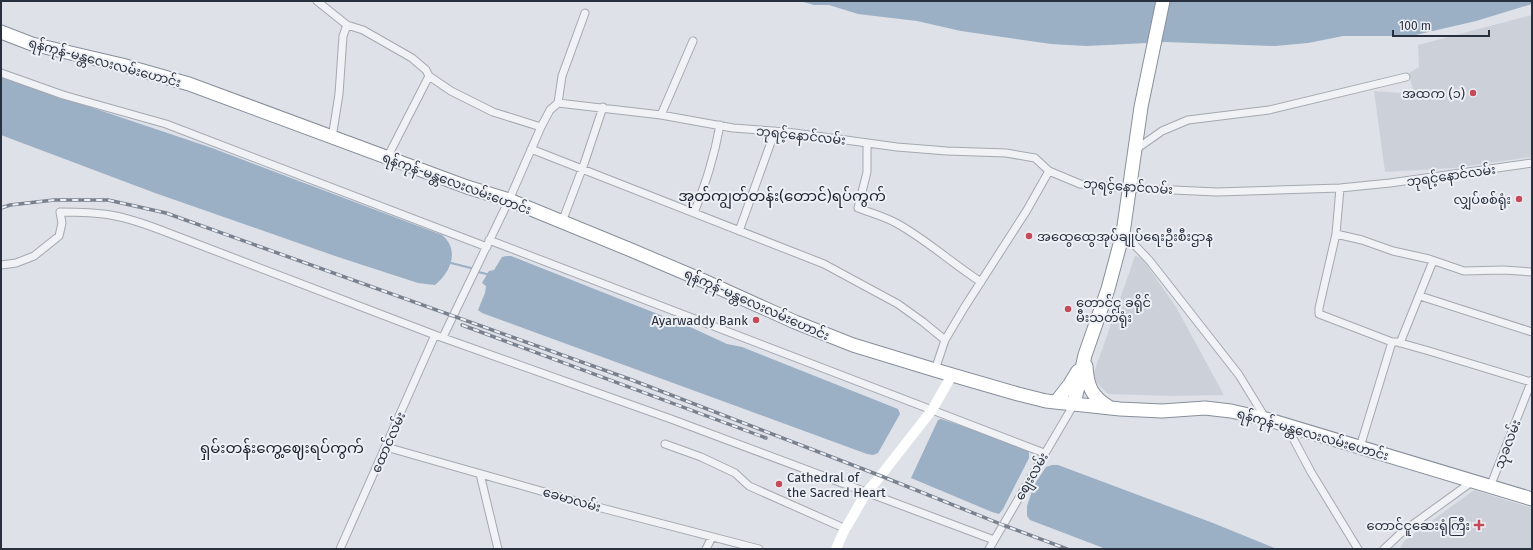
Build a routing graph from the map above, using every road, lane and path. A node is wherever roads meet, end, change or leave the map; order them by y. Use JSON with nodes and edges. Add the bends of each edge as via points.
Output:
{"nodes":[{"id":1,"x":317,"y":1,"type":"edge"},
{"id":2,"x":1163,"y":1,"type":"edge"},
{"id":3,"x":585,"y":13,"type":"dead end"},
{"id":4,"x":347,"y":25,"type":"junction"},
{"id":5,"x":1,"y":32,"type":"edge"},
{"id":6,"x":693,"y":41,"type":"dead end"},
{"id":7,"x":1,"y":73,"type":"edge"},
{"id":8,"x":429,"y":76,"type":"junction"},
{"id":9,"x":1406,"y":77,"type":"dead end"},
{"id":10,"x":558,"y":103,"type":"junction"},
{"id":11,"x":603,"y":107,"type":"junction"},
{"id":12,"x":660,"y":115,"type":"junction"},
{"id":13,"x":720,"y":125,"type":"junction"},
{"id":14,"x":541,"y":126,"type":"junction"},
{"id":15,"x":775,"y":131,"type":"junction"},
{"id":16,"x":332,"y":138,"type":"junction"},
{"id":17,"x":867,"y":143,"type":"junction"},
{"id":18,"x":531,"y":149,"type":"junction"},
{"id":19,"x":1134,"y":151,"type":"junction"},
{"id":20,"x":388,"y":158,"type":"junction"},
{"id":21,"x":1532,"y":162,"type":"edge"},
{"id":22,"x":583,"y":168,"type":"junction"},
{"id":23,"x":1049,"y":171,"type":"junction"},
{"id":24,"x":1129,"y":188,"type":"junction"},
{"id":25,"x":1340,"y":188,"type":"junction"},
{"id":26,"x":509,"y":200,"type":"junction"},
{"id":27,"x":694,"y":213,"type":"junction"},
{"id":28,"x":562,"y":222,"type":"junction"},
{"id":29,"x":739,"y":231,"type":"junction"},
{"id":30,"x":1123,"y":233,"type":"junction"},
{"id":31,"x":1336,"y":234,"type":"junction"},
{"id":32,"x":488,"y":243,"type":"junction"},
{"id":33,"x":1433,"y":261,"type":"junction"},
{"id":34,"x":1,"y":265,"type":"edge"},
{"id":35,"x":1532,"y":272,"type":"edge"},
{"id":36,"x":981,"y":282,"type":"junction"},
{"id":37,"x":1420,"y":296,"type":"junction"},
{"id":38,"x":1532,"y":332,"type":"edge"},
{"id":39,"x":435,"y":334,"type":"junction"},
{"id":40,"x":443,"y":337,"type":"junction"},
{"id":41,"x":945,"y":340,"type":"junction"},
{"id":42,"x":1392,"y":342,"type":"junction"},
{"id":43,"x":1400,"y":343,"type":"junction"},
{"id":44,"x":1086,"y":355,"type":"junction"},
{"id":45,"x":935,"y":370,"type":"junction"},
{"id":46,"x":952,"y":375,"type":"junction"},
{"id":47,"x":1532,"y":381,"type":"edge"},
{"id":48,"x":1056,"y":402,"type":"junction"},
{"id":49,"x":1074,"y":404,"type":"junction"},
{"id":50,"x":1109,"y":408,"type":"junction"},
{"id":51,"x":932,"y":410,"type":"junction"},
{"id":52,"x":1266,"y":419,"type":"junction"},
{"id":53,"x":1286,"y":425,"type":"junction"},
{"id":54,"x":665,"y":444,"type":"dead end"},
{"id":55,"x":386,"y":447,"type":"junction"},
{"id":56,"x":1360,"y":447,"type":"junction"},
{"id":57,"x":1044,"y":453,"type":"junction"},
{"id":58,"x":480,"y":474,"type":"junction"},
{"id":59,"x":1473,"y":481,"type":"junction"},
{"id":60,"x":1490,"y":487,"type":"junction"},
{"id":61,"x":866,"y":493,"type":"junction"},
{"id":62,"x":1532,"y":499,"type":"edge"},
{"id":63,"x":846,"y":529,"type":"junction"},
{"id":64,"x":712,"y":537,"type":"junction"},
{"id":65,"x":994,"y":540,"type":"junction"},
{"id":66,"x":340,"y":549,"type":"edge"},
{"id":67,"x":498,"y":549,"type":"edge"},
{"id":68,"x":706,"y":549,"type":"edge"},
{"id":69,"x":759,"y":549,"type":"edge"},
{"id":70,"x":836,"y":549,"type":"edge"},
{"id":71,"x":989,"y":549,"type":"edge"},
{"id":72,"x":1358,"y":549,"type":"edge"},
{"id":73,"x":1384,"y":549,"type":"edge"}],
"edges":[{"from":1,"to":4,"type":"street"},
{"from":2,"to":19,"type":"highway"},
{"from":3,"to":10,"type":"street","via":[[562,76]]},
{"from":4,"to":8,"type":"street","via":[[363,30],[412,58]]},
{"from":4,"to":16,"type":"street"},
{"from":5,"to":16,"type":"highway","name":"ရန်ကုန်-မန္တလေးလမ်းဟောင်း","via":[[32,44],[189,84]]},
{"from":6,"to":12,"type":"street"},
{"from":7,"to":32,"type":"street","via":[[63,95],[166,124]]},
{"from":8,"to":14,"type":"street","via":[[451,91],[493,112]]},
{"from":8,"to":20,"type":"street"},
{"from":9,"to":19,"type":"street","via":[[1269,110],[1188,120],[1162,131]]},
{"from":10,"to":11,"type":"street","name":"ဘုရင့်နောင်လမ်း"},
{"from":10,"to":14,"type":"street","via":[[550,110]]},
{"from":11,"to":12,"type":"street","name":"ဘုရင့်နောင်လမ်း"},
{"from":11,"to":22,"type":"street"},
{"from":12,"to":13,"type":"street","name":"ဘုရင့်နောင်လမ်း"},
{"from":13,"to":15,"type":"street","name":"ဘုရင့်နောင်လမ်း"},
{"from":13,"to":27,"type":"street","via":[[707,181]]},
{"from":14,"to":18,"type":"street"},
{"from":15,"to":17,"type":"street","name":"ဘုရင့်နောင်လမ်း"},
{"from":15,"to":29,"type":"street"},
{"from":16,"to":20,"type":"highway","name":"ရန်ကုန်-မန္တလေးလမ်းဟောင်း"},
{"from":17,"to":23,"type":"street","name":"ဘုရင့်နောင်လမ်း","via":[[1028,156],[1035,158]]},
{"from":17,"to":36,"type":"street","via":[[867,172],[858,208],[897,223]]},
{"from":18,"to":22,"type":"street"},
{"from":18,"to":26,"type":"street"},
{"from":19,"to":24,"type":"highway"},
{"from":20,"to":26,"type":"highway","name":"ရန်ကုန်-မန္တလေးလမ်းဟောင်း"},
{"from":21,"to":25,"type":"street","name":"ဘုရင့်နောင်လမ်း"},
{"from":22,"to":27,"type":"street"},
{"from":22,"to":28,"type":"street"},
{"from":23,"to":24,"type":"street","name":"ဘုရင့်နောင်လမ်း","via":[[1080,184]]},
{"from":23,"to":36,"type":"street"},
{"from":24,"to":25,"type":"street","name":"ဘုရင့်နောင်လမ်း","via":[[1217,192]]},
{"from":24,"to":30,"type":"highway"},
{"from":25,"to":31,"type":"street"},
{"from":26,"to":28,"type":"highway","name":"ရန်ကုန်-မန္တလေးလမ်းဟောင်း"},
{"from":26,"to":32,"type":"street"},
{"from":27,"to":29,"type":"street"},
{"from":28,"to":45,"type":"highway","name":"ရန်ကုန်-မန္တလေးလမ်းဟောင်း","via":[[795,322],[853,345]]},
{"from":29,"to":41,"type":"street","via":[[830,267],[898,304]]},
{"from":30,"to":44,"type":"highway"},
{"from":30,"to":52,"type":"street","via":[[1149,260],[1239,375]]},
{"from":31,"to":33,"type":"street"},
{"from":31,"to":42,"type":"street","via":[[1319,314]]},
{"from":32,"to":40,"type":"street"},
{"from":32,"to":51,"type":"street"},
{"from":33,"to":35,"type":"street","via":[[1464,271]]},
{"from":33,"to":37,"type":"street"},
{"from":34,"to":39,"type":"street","via":[[16,264],[34,256],[59,236],[62,222],[60,212],[110,215],[166,232]]},
{"from":36,"to":41,"type":"street"},
{"from":37,"to":38,"type":"street"},
{"from":37,"to":43,"type":"street"},
{"from":39,"to":40,"type":"street"},
{"from":39,"to":55,"type":"street","name":"ထောင်လမ်း"},
{"from":40,"to":61,"type":"street"},
{"from":41,"to":45,"type":"street"},
{"from":42,"to":43,"type":"street"},
{"from":42,"to":56,"type":"street"},
{"from":43,"to":47,"type":"street"},
{"from":44,"to":48,"type":"highway","via":[[1077,374]]},
{"from":44,"to":49,"type":"highway"},
{"from":44,"to":50,"type":"highway","via":[[1088,382],[1092,393]]},
{"from":45,"to":46,"type":"highway","name":"ရန်ကုန်-မန္တလေးလမ်းဟောင်း"},
{"from":46,"to":48,"type":"highway","name":"ရန်ကုန်-မန္တလေးလမ်းဟောင်း"},
{"from":46,"to":51,"type":"street"},
{"from":47,"to":60,"type":"street","name":"သုခလမ်း"},
{"from":48,"to":49,"type":"highway","name":"ရန်ကုန်-မန္တလေးလမ်းဟောင်း"},
{"from":49,"to":50,"type":"highway","name":"ရန်ကုန်-မန္တလေးလမ်းဟောင်း"},
{"from":49,"to":57,"type":"street","name":"စျေးလမ်း"},
{"from":50,"to":52,"type":"highway","name":"ရန်ကုန်-မန္တလေးလမ်းဟောင်း","via":[[1162,411],[1204,408]]},
{"from":51,"to":57,"type":"street"},
{"from":51,"to":61,"type":"street"},
{"from":52,"to":53,"type":"highway","name":"ရန်ကုန်-မန္တလေးလမ်းဟောင်း"},
{"from":53,"to":56,"type":"highway","name":"ရန်ကုန်-မန္တလေးလမ်းဟောင်း"},
{"from":53,"to":72,"type":"street"},
{"from":54,"to":63,"type":"street","via":[[701,457],[735,473],[749,486]]},
{"from":55,"to":58,"type":"street","name":"ခေမာလမ်း"},
{"from":55,"to":66,"type":"street","name":"ထောင်လမ်း"},
{"from":56,"to":59,"type":"highway","name":"ရန်ကုန်-မန္တလေးလမ်းဟောင်း"},
{"from":57,"to":65,"type":"street","name":"စျေးလမ်း"},
{"from":58,"to":64,"type":"street","name":"ခေမာလမ်း"},
{"from":58,"to":67,"type":"street"},
{"from":59,"to":60,"type":"highway","name":"ရန်ကုန်-မန္တလေးလမ်းဟောင်း"},
{"from":59,"to":73,"type":"street","via":[[1401,533]]},
{"from":60,"to":62,"type":"highway","name":"ရန်ကုန်-မန္တလေးလမ်းဟောင်း"},
{"from":61,"to":63,"type":"street"},
{"from":61,"to":65,"type":"street"},
{"from":63,"to":70,"type":"street"},
{"from":64,"to":68,"type":"street"},
{"from":64,"to":69,"type":"street","name":"ခေမာလမ်း"},
{"from":65,"to":71,"type":"street","name":"စျေးလမ်း"}]}
